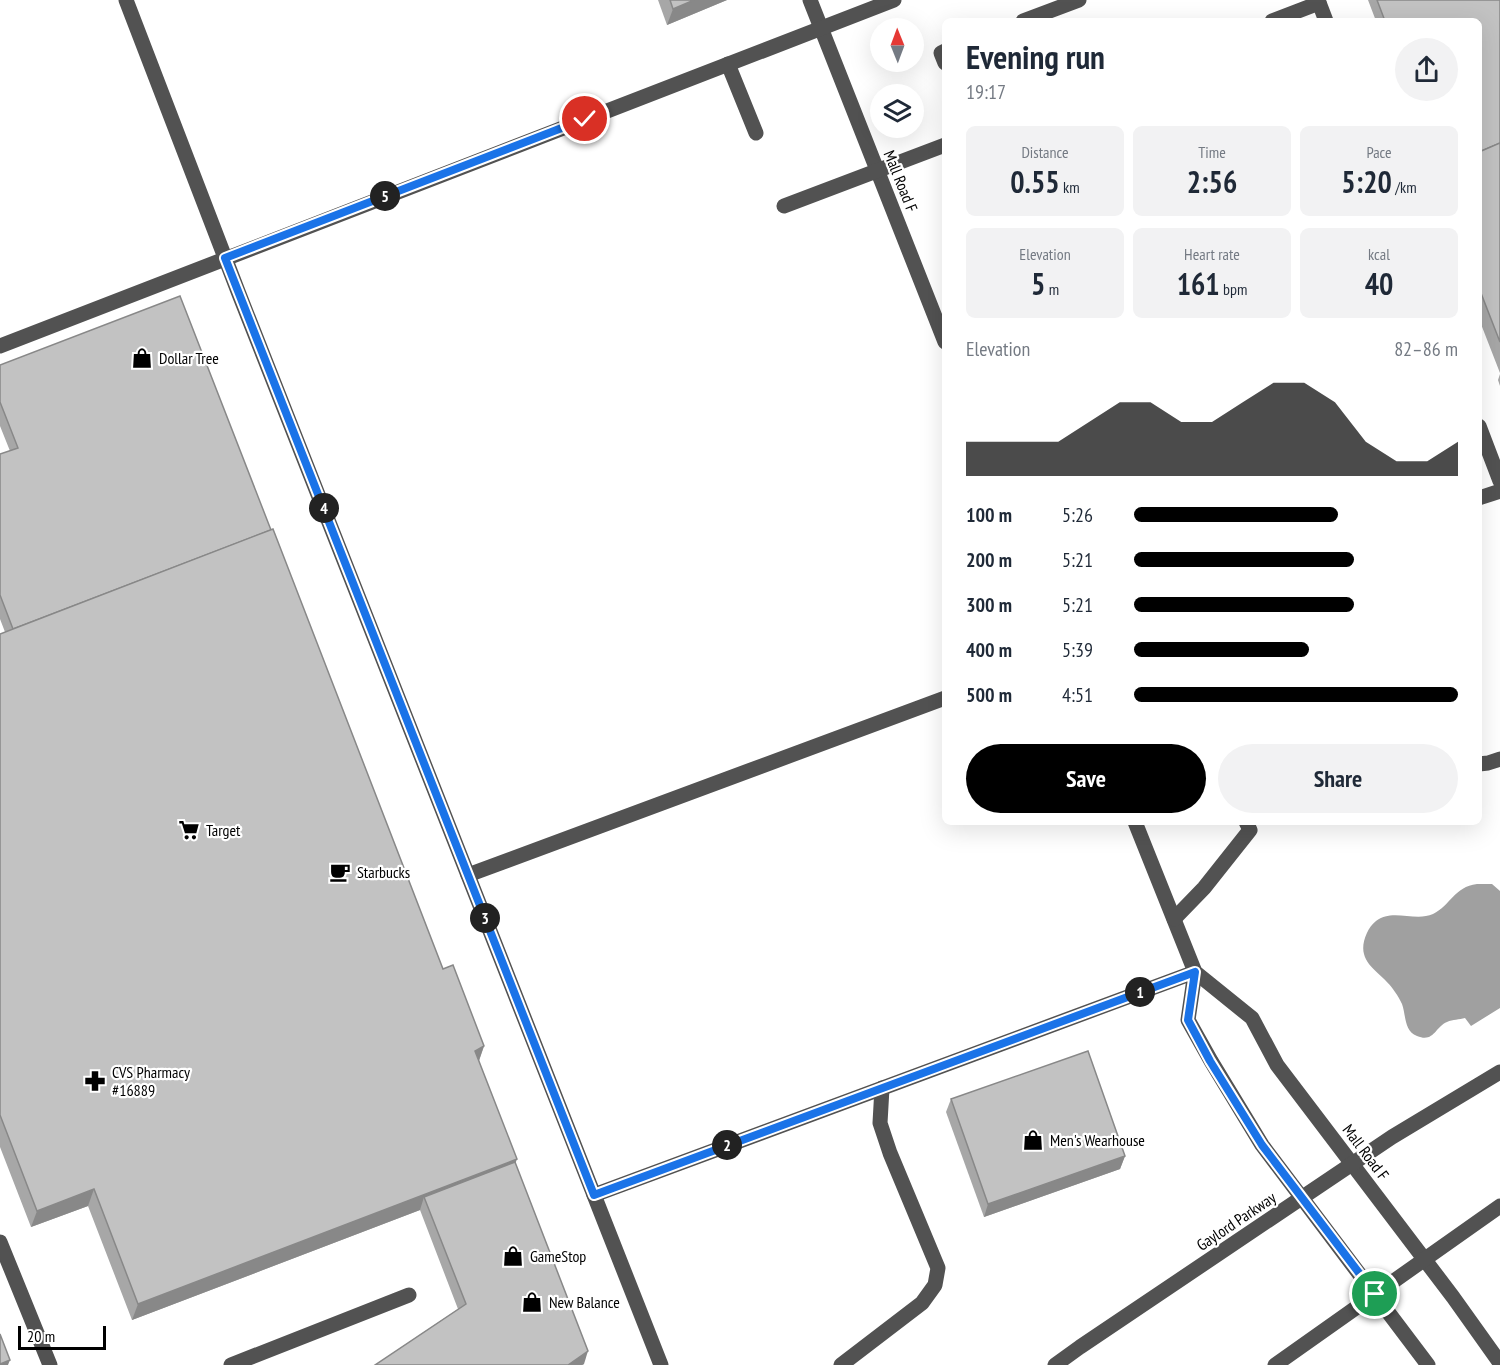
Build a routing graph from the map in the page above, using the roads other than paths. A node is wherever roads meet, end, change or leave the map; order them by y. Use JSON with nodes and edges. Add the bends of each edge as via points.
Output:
{"nodes":[{"id":1,"x":126,"y":0,"type":"edge"},
{"id":2,"x":810,"y":0,"type":"edge"},
{"id":3,"x":894,"y":0,"type":"edge"},
{"id":4,"x":1079,"y":0,"type":"edge"},
{"id":5,"x":1318,"y":2,"type":"edge"},
{"id":6,"x":1031,"y":18,"type":"edge"},
{"id":7,"x":1279,"y":18,"type":"edge"},
{"id":8,"x":1325,"y":18,"type":"edge"},
{"id":9,"x":821,"y":29,"type":"junction"},
{"id":10,"x":728,"y":64,"type":"junction"},
{"id":11,"x":756,"y":133,"type":"dead end"},
{"id":12,"x":942,"y":146,"type":"edge"},
{"id":13,"x":877,"y":171,"type":"junction"},
{"id":14,"x":784,"y":206,"type":"dead end"},
{"id":15,"x":225,"y":258,"type":"junction"},
{"id":16,"x":942,"y":334,"type":"edge"},
{"id":17,"x":0,"y":346,"type":"edge"},
{"id":18,"x":1482,"y":434,"type":"edge"},
{"id":19,"x":1500,"y":480,"type":"edge"},
{"id":20,"x":1500,"y":490,"type":"edge"},
{"id":21,"x":1482,"y":497,"type":"edge"},
{"id":22,"x":942,"y":699,"type":"edge"},
{"id":23,"x":1500,"y":759,"type":"edge"},
{"id":24,"x":1482,"y":764,"type":"edge"},
{"id":25,"x":1136,"y":825,"type":"edge"},
{"id":26,"x":1248,"y":825,"type":"edge"},
{"id":27,"x":468,"y":875,"type":"junction"},
{"id":28,"x":1174,"y":919,"type":"junction"},
{"id":29,"x":1195,"y":972,"type":"junction"},
{"id":30,"x":1500,"y":1072,"type":"edge"},
{"id":31,"x":882,"y":1088,"type":"junction"},
{"id":32,"x":1352,"y":1164,"type":"junction"},
{"id":33,"x":594,"y":1195,"type":"junction"},
{"id":34,"x":1302,"y":1198,"type":"junction"},
{"id":35,"x":1500,"y":1206,"type":"edge"},
{"id":36,"x":0,"y":1242,"type":"edge"},
{"id":37,"x":1425,"y":1259,"type":"junction"},
{"id":38,"x":1375,"y":1294,"type":"junction"},
{"id":39,"x":409,"y":1295,"type":"dead end"},
{"id":40,"x":1500,"y":1364,"type":"edge"},
{"id":41,"x":50,"y":1365,"type":"edge"},
{"id":42,"x":231,"y":1365,"type":"edge"},
{"id":43,"x":661,"y":1365,"type":"edge"},
{"id":44,"x":841,"y":1365,"type":"edge"},
{"id":45,"x":1055,"y":1365,"type":"edge"},
{"id":46,"x":1275,"y":1365,"type":"edge"},
{"id":47,"x":1428,"y":1365,"type":"edge"}],
"edges":[{"from":1,"to":15,"type":"street"},
{"from":2,"to":9,"type":"street","name":"Mall Road F"},
{"from":3,"to":9,"type":"street"},
{"from":4,"to":6,"type":"street"},
{"from":5,"to":7,"type":"street"},
{"from":5,"to":8,"type":"street"},
{"from":9,"to":10,"type":"street"},
{"from":9,"to":13,"type":"street","name":"Mall Road F"},
{"from":10,"to":11,"type":"street"},
{"from":10,"to":15,"type":"street"},
{"from":12,"to":13,"type":"street"},
{"from":13,"to":14,"type":"street"},
{"from":13,"to":16,"type":"street","name":"Mall Road F"},
{"from":15,"to":17,"type":"street"},
{"from":15,"to":27,"type":"street"},
{"from":18,"to":19,"type":"street"},
{"from":20,"to":21,"type":"street"},
{"from":22,"to":27,"type":"street"},
{"from":23,"to":24,"type":"street"},
{"from":25,"to":28,"type":"street","name":"Mall Road F"},
{"from":26,"to":28,"type":"street","via":[[1250,830]]},
{"from":27,"to":33,"type":"street"},
{"from":28,"to":29,"type":"street","name":"Mall Road F"},
{"from":29,"to":31,"type":"street"},
{"from":29,"to":32,"type":"street","name":"Mall Road F","via":[[1252,1018],[1277,1065]]},
{"from":29,"to":34,"type":"street","name":"Mall Road F","via":[[1188,1020],[1262,1145]]},
{"from":30,"to":32,"type":"street","name":"Gaylord Parkway"},
{"from":31,"to":33,"type":"street"},
{"from":31,"to":44,"type":"street","via":[[880,1123],[938,1268],[936,1285],[922,1303]]},
{"from":32,"to":34,"type":"street","name":"Gaylord Parkway"},
{"from":32,"to":37,"type":"street","name":"Mall Road F"},
{"from":33,"to":43,"type":"street"},
{"from":34,"to":38,"type":"street","name":"Mall Road F"},
{"from":34,"to":45,"type":"street","name":"Gaylord Parkway"},
{"from":35,"to":37,"type":"street"},
{"from":36,"to":41,"type":"street"},
{"from":37,"to":38,"type":"street"},
{"from":37,"to":40,"type":"street","name":"Mall Road F"},
{"from":38,"to":46,"type":"street"},
{"from":38,"to":47,"type":"street","name":"Mall Road F"},
{"from":39,"to":42,"type":"street"}]}
